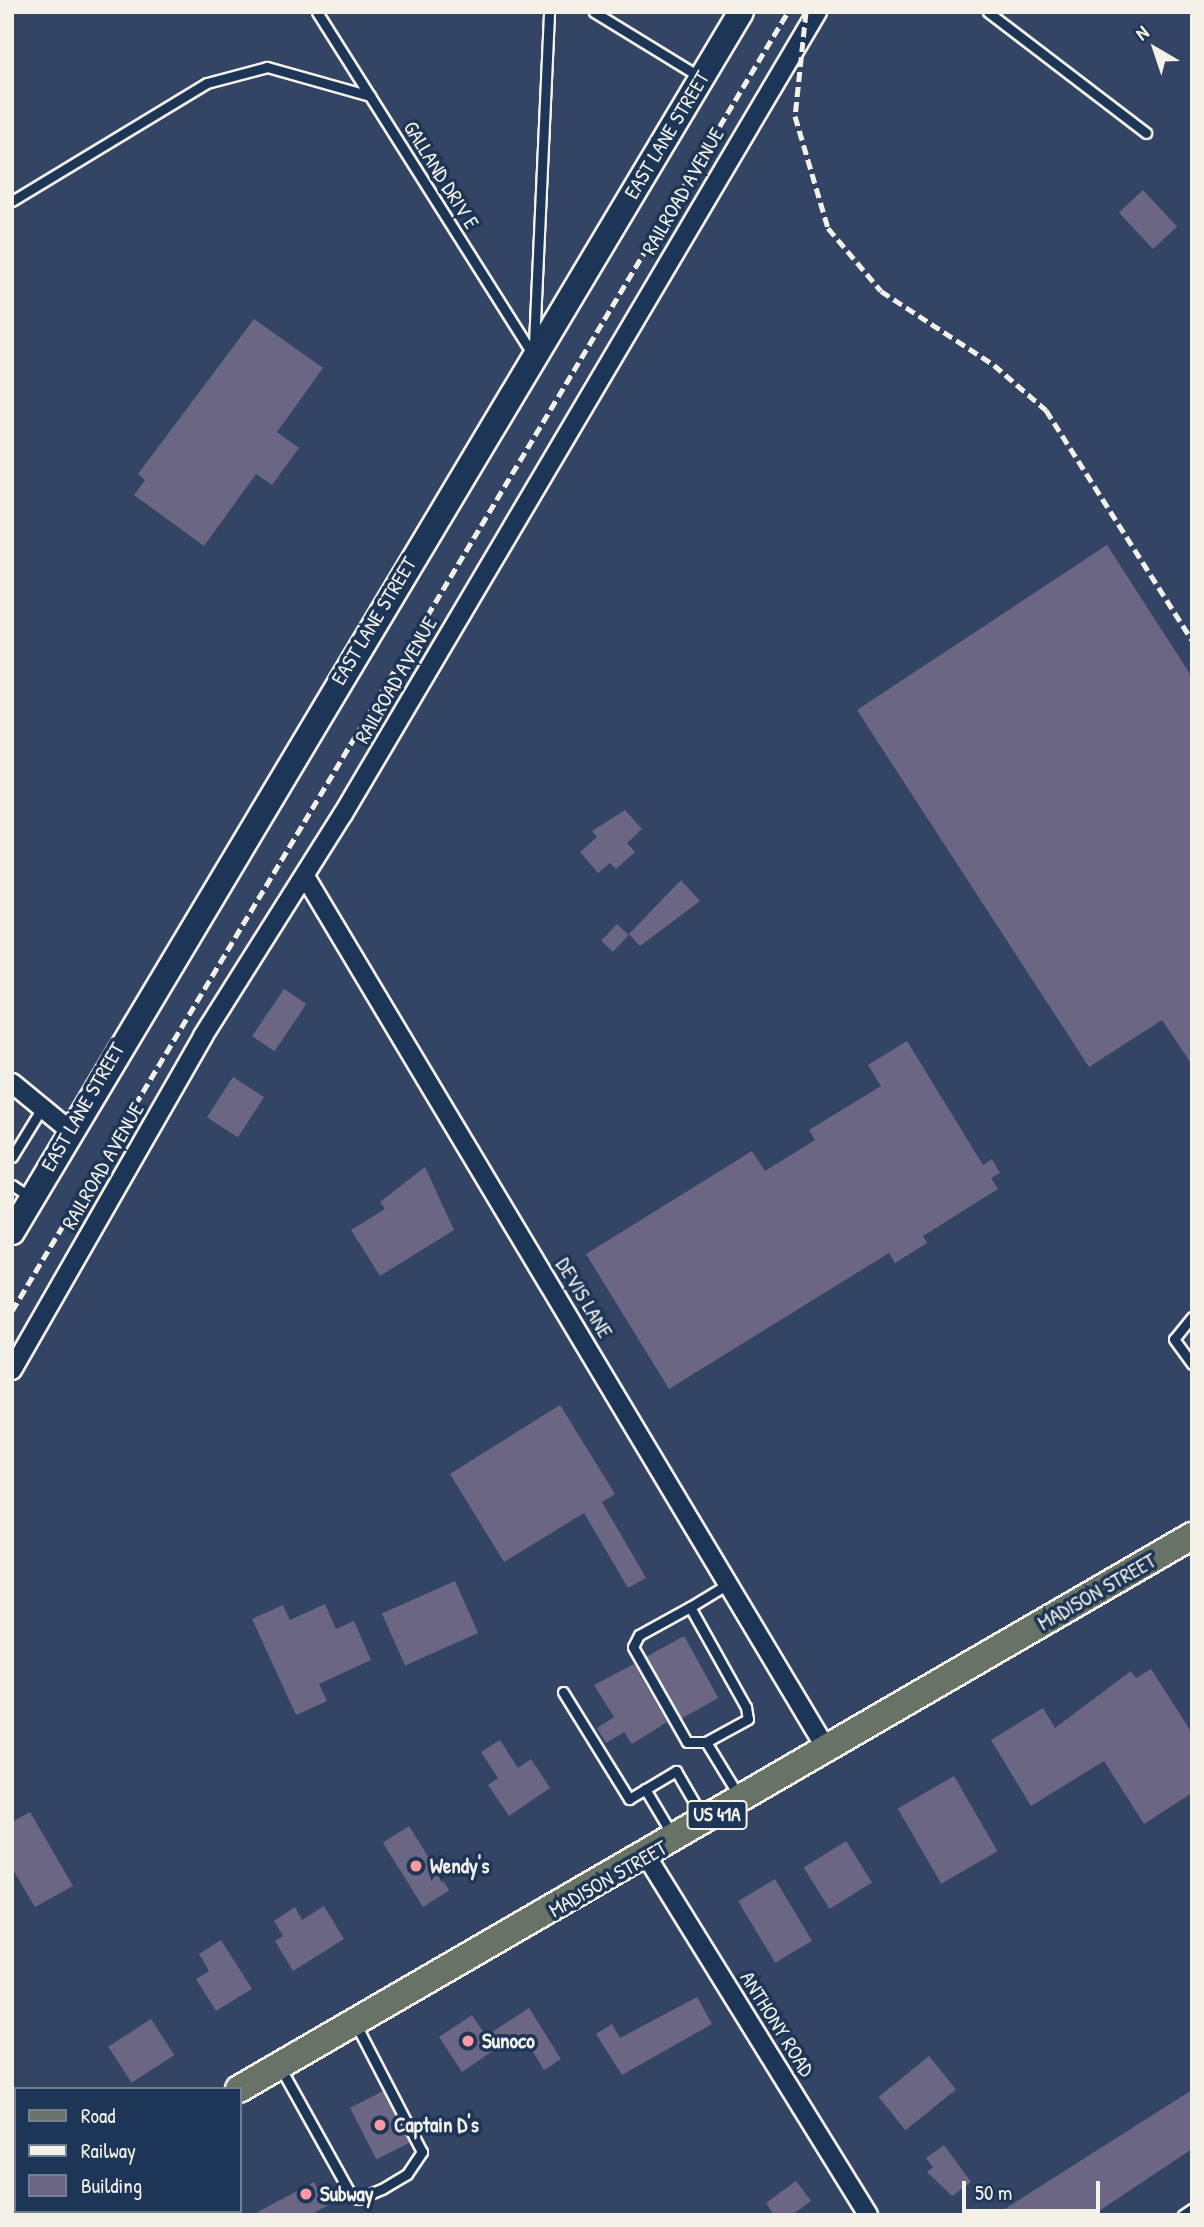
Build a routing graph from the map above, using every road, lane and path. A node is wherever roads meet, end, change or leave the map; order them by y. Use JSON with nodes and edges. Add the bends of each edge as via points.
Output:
{"nodes":[{"id":1,"x":317,"y":12,"type":"edge"},
{"id":2,"x":594,"y":12,"type":"edge"},
{"id":3,"x":741,"y":12,"type":"edge"},
{"id":4,"x":817,"y":12,"type":"edge"},
{"id":5,"x":988,"y":12,"type":"edge"},
{"id":6,"x":544,"y":14,"type":"edge"},
{"id":7,"x":701,"y":78,"type":"junction"},
{"id":8,"x":371,"y":96,"type":"junction"},
{"id":9,"x":1146,"y":134,"type":"dead end"},
{"id":10,"x":12,"y":201,"type":"edge"},
{"id":11,"x":534,"y":356,"type":"junction"},
{"id":12,"x":300,"y":885,"type":"junction"},
{"id":13,"x":12,"y":1083,"type":"edge"},
{"id":14,"x":42,"y":1108,"type":"junction"},
{"id":15,"x":68,"y":1129,"type":"junction"},
{"id":16,"x":12,"y":1157,"type":"edge"},
{"id":17,"x":22,"y":1191,"type":"edge"},
{"id":18,"x":12,"y":1232,"type":"edge"},
{"id":19,"x":1192,"y":1317,"type":"edge"},
{"id":20,"x":1192,"y":1364,"type":"edge"},
{"id":21,"x":12,"y":1370,"type":"edge"},
{"id":22,"x":1192,"y":1536,"type":"edge"},
{"id":23,"x":728,"y":1584,"type":"junction"},
{"id":24,"x":690,"y":1606,"type":"junction"},
{"id":25,"x":563,"y":1692,"type":"dead end"},
{"id":26,"x":706,"y":1742,"type":"junction"},
{"id":27,"x":827,"y":1750,"type":"junction"},
{"id":28,"x":645,"y":1789,"type":"junction"},
{"id":29,"x":741,"y":1801,"type":"junction"},
{"id":30,"x":706,"y":1822,"type":"junction"},
{"id":31,"x":675,"y":1840,"type":"junction"},
{"id":32,"x":647,"y":1857,"type":"junction"},
{"id":33,"x":355,"y":2023,"type":"junction"},
{"id":34,"x":279,"y":2066,"type":"junction"},
{"id":35,"x":242,"y":2087,"type":"edge"},
{"id":36,"x":1192,"y":2209,"type":"edge"},
{"id":37,"x":868,"y":2215,"type":"edge"},
{"id":38,"x":1183,"y":2215,"type":"edge"}],
"edges":[{"from":1,"to":8,"type":"lane","name":"GALLAND DRIV E"},
{"from":2,"to":7,"type":"lane"},
{"from":3,"to":7,"type":"street","name":"EAST LANE STREET"},
{"from":4,"to":12,"type":"street","name":"RAILROAD AVENUE"},
{"from":5,"to":9,"type":"lane"},
{"from":6,"to":11,"type":"lane"},
{"from":7,"to":11,"type":"street","name":"EAST LANE STREET"},
{"from":8,"to":10,"type":"lane","via":[[267,66],[207,83]]},
{"from":8,"to":11,"type":"lane","name":"GALLAND DRIV E"},
{"from":11,"to":15,"type":"street","name":"EAST LANE STREET"},
{"from":12,"to":21,"type":"street","name":"RAILROAD AVENUE","via":[[203,1036]]},
{"from":12,"to":23,"type":"street","name":"DEVIS LANE","via":[[306,878]]},
{"from":13,"to":14,"type":"street"},
{"from":14,"to":15,"type":"street"},
{"from":14,"to":16,"type":"lane"},
{"from":15,"to":17,"type":"street","name":"EAST LANE STREET"},
{"from":17,"to":18,"type":"street","name":"EAST LANE STREET"},
{"from":19,"to":20,"type":"lane","via":[[1174,1339]]},
{"from":22,"to":27,"type":"main road","name":"MADISON STREET","number":"US 41A"},
{"from":23,"to":24,"type":"lane"},
{"from":23,"to":27,"type":"street","name":"DEVIS LANE"},
{"from":24,"to":26,"type":"lane","via":[[748,1719]]},
{"from":24,"to":26,"type":"lane","via":[[639,1635],[633,1647],[687,1742]]},
{"from":25,"to":28,"type":"lane","via":[[629,1799]]},
{"from":26,"to":29,"type":"lane"},
{"from":27,"to":29,"type":"main road","name":"MADISON STREET","number":"US 41A"},
{"from":28,"to":30,"type":"lane","via":[[676,1771]]},
{"from":28,"to":31,"type":"lane"},
{"from":29,"to":30,"type":"main road","name":"MADISON STREET","number":"US 41A"},
{"from":30,"to":31,"type":"main road","name":"MADISON STREET","number":"US 41A"},
{"from":31,"to":32,"type":"main road","name":"MADISON STREET","number":"US 41A"},
{"from":32,"to":33,"type":"main road","name":"MADISON STREET","number":"US 41A"},
{"from":32,"to":37,"type":"street","name":"ANTHONY ROAD"},
{"from":33,"to":34,"type":"main road","name":"MADISON STREET","number":"US 41A"},
{"from":33,"to":34,"type":"lane","via":[[422,2152],[407,2174],[382,2189],[358,2199],[350,2193]]},
{"from":34,"to":35,"type":"main road","name":"MADISON STREET","number":"US 41A"},
{"from":36,"to":38,"type":"lane"}]}
